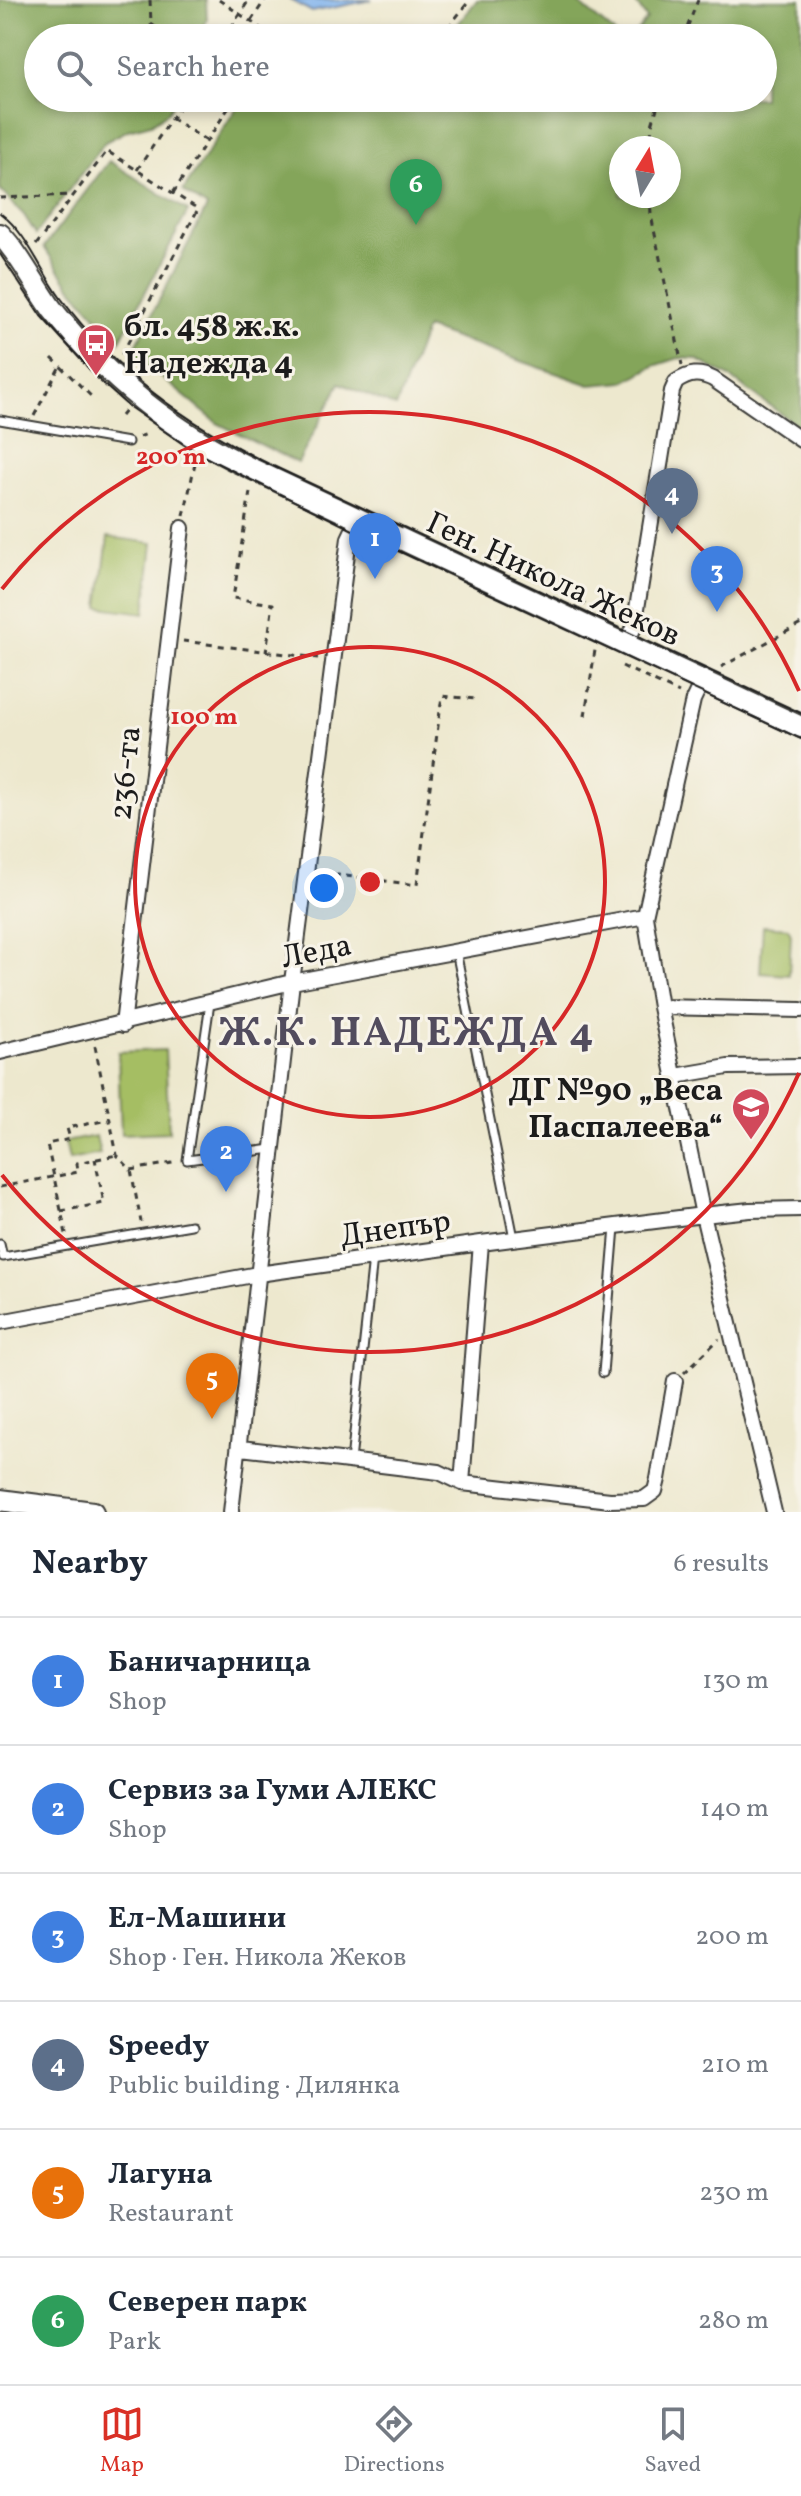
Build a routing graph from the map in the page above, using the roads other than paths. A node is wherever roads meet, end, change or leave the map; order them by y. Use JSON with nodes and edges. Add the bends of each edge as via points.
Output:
{"nodes":[{"id":1,"x":0,"y":234,"type":"edge"},
{"id":2,"x":0,"y":420,"type":"edge"},
{"id":3,"x":801,"y":440,"type":"edge"},
{"id":4,"x":128,"y":442,"type":"dead end"},
{"id":5,"x":358,"y":519,"type":"junction"},
{"id":6,"x":182,"y":528,"type":"road end"},
{"id":7,"x":626,"y":645,"type":"junction"},
{"id":8,"x":702,"y":681,"type":"junction"},
{"id":9,"x":801,"y":727,"type":"edge"},
{"id":10,"x":645,"y":916,"type":"junction"},
{"id":11,"x":456,"y":951,"type":"junction"},
{"id":12,"x":292,"y":982,"type":"junction"},
{"id":13,"x":210,"y":1003,"type":"junction"},
{"id":14,"x":660,"y":1007,"type":"junction"},
{"id":15,"x":801,"y":1010,"type":"edge"},
{"id":16,"x":123,"y":1025,"type":"junction"},
{"id":17,"x":0,"y":1052,"type":"edge"},
{"id":18,"x":801,"y":1066,"type":"edge"},
{"id":19,"x":676,"y":1076,"type":"junction"},
{"id":20,"x":272,"y":1149,"type":"junction"},
{"id":21,"x":801,"y":1209,"type":"edge"},
{"id":22,"x":703,"y":1215,"type":"junction"},
{"id":23,"x":191,"y":1225,"type":"dead end"},
{"id":24,"x":615,"y":1226,"type":"junction"},
{"id":25,"x":514,"y":1238,"type":"junction"},
{"id":26,"x":481,"y":1243,"type":"junction"},
{"id":27,"x":0,"y":1244,"type":"edge"},
{"id":28,"x":373,"y":1258,"type":"junction"},
{"id":29,"x":258,"y":1274,"type":"junction"},
{"id":30,"x":0,"y":1322,"type":"edge"},
{"id":31,"x":603,"y":1373,"type":"dead end"},
{"id":32,"x":675,"y":1381,"type":"road end"},
{"id":33,"x":241,"y":1448,"type":"junction"},
{"id":34,"x":351,"y":1461,"type":"junction"},
{"id":35,"x":462,"y":1483,"type":"junction"},
{"id":36,"x":0,"y":1500,"type":"edge"},
{"id":37,"x":610,"y":1506,"type":"edge"},
{"id":38,"x":93,"y":1512,"type":"edge"},
{"id":39,"x":231,"y":1512,"type":"edge"},
{"id":40,"x":774,"y":1512,"type":"edge"}],
"edges":[{"from":1,"to":5,"type":"street","name":"Ген. Никола Жеков","via":[[73,335],[136,396],[225,456]]},
{"from":2,"to":4,"type":"lane"},
{"from":3,"to":7,"type":"street","via":[[713,379],[702,374],[676,382],[634,627]]},
{"from":5,"to":7,"type":"street","name":"Ген. Никола Жеков"},
{"from":5,"to":12,"type":"street","via":[[349,538]]},
{"from":6,"to":16,"type":"street","name":"236-та"},
{"from":7,"to":8,"type":"street","name":"Ген. Никола Жеков"},
{"from":8,"to":9,"type":"street","name":"Ген. Никола Жеков"},
{"from":8,"to":10,"type":"street","via":[[693,700]]},
{"from":10,"to":11,"type":"street","name":"Леда"},
{"from":10,"to":14,"type":"street"},
{"from":11,"to":12,"type":"street","name":"Леда"},
{"from":11,"to":25,"type":"lane"},
{"from":12,"to":13,"type":"street","name":"Леда"},
{"from":12,"to":20,"type":"street"},
{"from":13,"to":16,"type":"street","name":"Леда"},
{"from":13,"to":20,"type":"lane","via":[[187,1160]]},
{"from":14,"to":15,"type":"street"},
{"from":14,"to":19,"type":"street"},
{"from":16,"to":17,"type":"street","name":"Леда"},
{"from":18,"to":19,"type":"street","via":[[728,1067]]},
{"from":19,"to":22,"type":"street"},
{"from":20,"to":29,"type":"street"},
{"from":21,"to":22,"type":"street","name":"Днепър"},
{"from":22,"to":24,"type":"street","name":"Днепър"},
{"from":22,"to":40,"type":"street"},
{"from":23,"to":27,"type":"lane","via":[[3,1257]]},
{"from":24,"to":25,"type":"street","name":"Днепър"},
{"from":24,"to":31,"type":"lane"},
{"from":25,"to":26,"type":"street","name":"Днепър"},
{"from":26,"to":28,"type":"street","name":"Днепър"},
{"from":26,"to":35,"type":"street"},
{"from":28,"to":29,"type":"street","name":"Днепър"},
{"from":28,"to":34,"type":"lane"},
{"from":29,"to":30,"type":"street","name":"Днепър"},
{"from":29,"to":33,"type":"street"},
{"from":32,"to":37,"type":"street","via":[[655,1491],[644,1499]]},
{"from":33,"to":34,"type":"street"},
{"from":33,"to":39,"type":"street"},
{"from":34,"to":35,"type":"street","via":[[439,1472]]},
{"from":35,"to":37,"type":"street"},
{"from":36,"to":38,"type":"street"}]}
